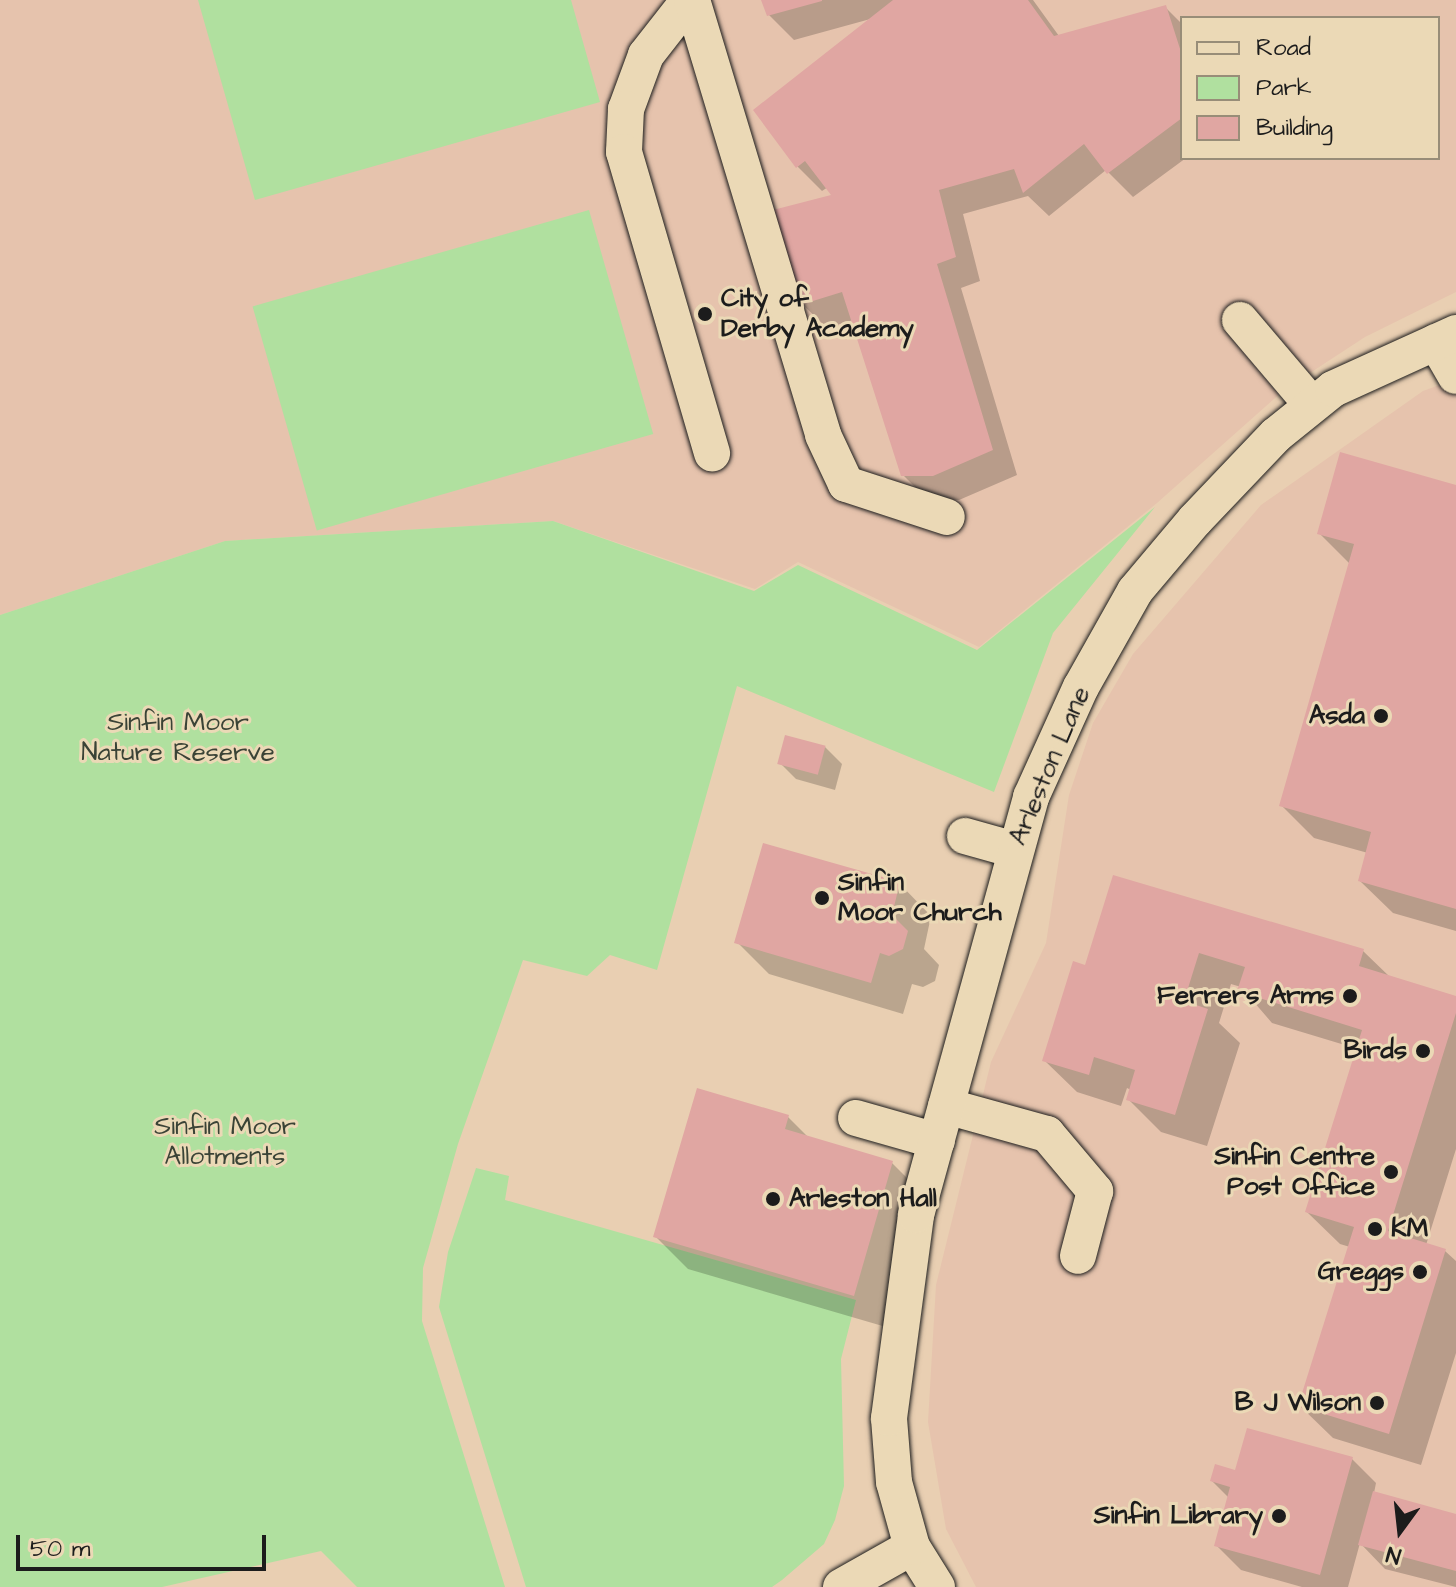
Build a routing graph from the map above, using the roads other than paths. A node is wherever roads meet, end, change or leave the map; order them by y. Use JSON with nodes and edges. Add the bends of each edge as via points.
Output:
{"nodes":[{"id":1,"x":690,"y":0,"type":"edge"},
{"id":2,"x":1240,"y":320,"type":"dead end"},
{"id":3,"x":1446,"y":337,"type":"edge"},
{"id":4,"x":1456,"y":376,"type":"edge"},
{"id":5,"x":1312,"y":405,"type":"junction"},
{"id":6,"x":712,"y":453,"type":"dead end"},
{"id":7,"x":947,"y":517,"type":"dead end"},
{"id":8,"x":965,"y":836,"type":"dead end"},
{"id":9,"x":1015,"y":850,"type":"junction"},
{"id":10,"x":946,"y":1106,"type":"junction"},
{"id":11,"x":856,"y":1118,"type":"dead end"},
{"id":12,"x":937,"y":1141,"type":"junction"},
{"id":13,"x":1078,"y":1256,"type":"dead end"},
{"id":14,"x":912,"y":1547,"type":"junction"},
{"id":15,"x":841,"y":1587,"type":"edge"},
{"id":16,"x":937,"y":1587,"type":"edge"}],
"edges":[{"from":1,"to":6,"type":"street","via":[[646,55],[626,109],[624,152]]},
{"from":1,"to":7,"type":"street","via":[[823,435],[846,484]]},
{"from":2,"to":5,"type":"street"},
{"from":3,"to":4,"type":"street"},
{"from":3,"to":5,"type":"street","name":"Arleston Lane","via":[[1356,375]]},
{"from":5,"to":9,"type":"street","name":"Arleston Lane","via":[[1237,475],[1135,591],[1063,726]]},
{"from":8,"to":9,"type":"street"},
{"from":9,"to":10,"type":"street","name":"Arleston Lane"},
{"from":10,"to":12,"type":"street","name":"Arleston Lane"},
{"from":10,"to":13,"type":"street","via":[[1047,1134],[1095,1191]]},
{"from":11,"to":12,"type":"street"},
{"from":12,"to":14,"type":"street","name":"Arleston Lane","via":[[916,1215],[889,1418],[894,1482]]},
{"from":14,"to":15,"type":"street"},
{"from":14,"to":16,"type":"street","name":"Arleston Lane"}]}
